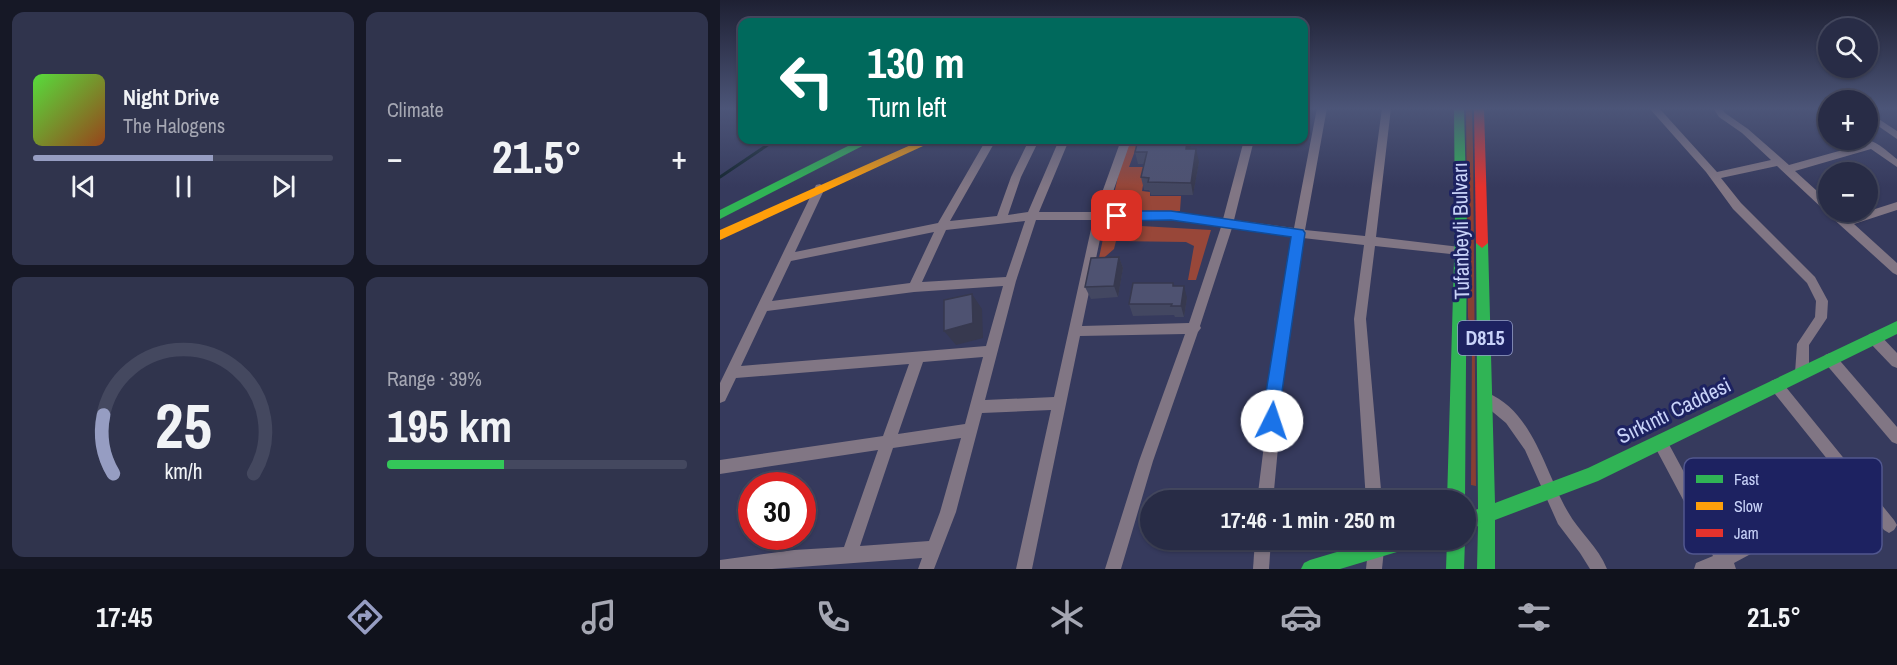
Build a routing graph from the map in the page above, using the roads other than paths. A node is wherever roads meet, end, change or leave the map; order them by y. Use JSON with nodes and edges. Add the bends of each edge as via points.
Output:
{"nodes":[{"id":1,"x":1317,"y":135,"type":"edge"},
{"id":2,"x":1385,"y":135,"type":"edge"},
{"id":3,"x":1460,"y":135,"type":"edge"},
{"id":4,"x":1480,"y":135,"type":"edge"},
{"id":5,"x":1677,"y":135,"type":"edge"},
{"id":6,"x":1749,"y":135,"type":"edge"},
{"id":7,"x":850,"y":144,"type":"edge"},
{"id":8,"x":860,"y":144,"type":"edge"},
{"id":9,"x":921,"y":144,"type":"edge"},
{"id":10,"x":989,"y":144,"type":"edge"},
{"id":11,"x":1032,"y":144,"type":"edge"},
{"id":12,"x":1062,"y":144,"type":"edge"},
{"id":13,"x":1125,"y":144,"type":"edge"},
{"id":14,"x":1248,"y":144,"type":"edge"},
{"id":15,"x":1878,"y":149,"type":"edge"},
{"id":16,"x":1841,"y":150,"type":"edge"},
{"id":17,"x":1897,"y":164,"type":"edge"},
{"id":18,"x":1784,"y":166,"type":"junction"},
{"id":19,"x":1713,"y":176,"type":"junction"},
{"id":20,"x":820,"y":188,"type":"junction"},
{"id":21,"x":1818,"y":198,"type":"edge"},
{"id":22,"x":1897,"y":206,"type":"edge"},
{"id":23,"x":720,"y":209,"type":"edge"},
{"id":24,"x":720,"y":215,"type":"edge"},
{"id":25,"x":1032,"y":216,"type":"junction"},
{"id":26,"x":1099,"y":216,"type":"junction"},
{"id":27,"x":1001,"y":220,"type":"junction"},
{"id":28,"x":1226,"y":223,"type":"junction"},
{"id":29,"x":1845,"y":223,"type":"joint"},
{"id":30,"x":942,"y":226,"type":"junction"},
{"id":31,"x":1298,"y":233,"type":"junction"},
{"id":32,"x":720,"y":234,"type":"edge"},
{"id":33,"x":1371,"y":240,"type":"junction"},
{"id":34,"x":1460,"y":251,"type":"junction"},
{"id":35,"x":786,"y":258,"type":"junction"},
{"id":36,"x":1897,"y":270,"type":"edge"},
{"id":37,"x":1010,"y":281,"type":"junction"},
{"id":38,"x":914,"y":287,"type":"junction"},
{"id":39,"x":763,"y":307,"type":"junction"},
{"id":40,"x":1897,"y":327,"type":"edge"},
{"id":41,"x":1195,"y":328,"type":"junction"},
{"id":42,"x":1075,"y":331,"type":"junction"},
{"id":43,"x":1874,"y":338,"type":"junction"},
{"id":44,"x":992,"y":351,"type":"junction"},
{"id":45,"x":918,"y":357,"type":"junction"},
{"id":46,"x":1830,"y":359,"type":"junction"},
{"id":47,"x":1897,"y":362,"type":"edge"},
{"id":48,"x":731,"y":373,"type":"junction"},
{"id":49,"x":1802,"y":373,"type":"junction"},
{"id":50,"x":1776,"y":385,"type":"junction"},
{"id":51,"x":720,"y":397,"type":"edge"},
{"id":52,"x":1486,"y":399,"type":"junction"},
{"id":53,"x":1060,"y":403,"type":"junction"},
{"id":54,"x":976,"y":406,"type":"junction"},
{"id":55,"x":970,"y":430,"type":"junction"},
{"id":56,"x":1897,"y":437,"type":"edge"},
{"id":57,"x":887,"y":441,"type":"junction"},
{"id":58,"x":1660,"y":442,"type":"junction"},
{"id":59,"x":1834,"y":458,"type":"edge"},
{"id":60,"x":720,"y":467,"type":"edge"},
{"id":61,"x":1684,"y":487,"type":"edge"},
{"id":62,"x":1266,"y":490,"type":"edge"},
{"id":63,"x":1373,"y":490,"type":"edge"},
{"id":64,"x":1456,"y":490,"type":"edge"},
{"id":65,"x":1550,"y":491,"type":"junction"},
{"id":66,"x":1486,"y":516,"type":"junction"},
{"id":67,"x":1882,"y":517,"type":"edge"},
{"id":68,"x":1476,"y":519,"type":"edge"},
{"id":69,"x":1889,"y":525,"type":"dead end"},
{"id":70,"x":933,"y":549,"type":"junction"},
{"id":71,"x":1263,"y":550,"type":"edge"},
{"id":72,"x":1362,"y":550,"type":"edge"},
{"id":73,"x":1377,"y":550,"type":"edge"},
{"id":74,"x":1456,"y":550,"type":"edge"},
{"id":75,"x":1745,"y":554,"type":"edge"},
{"id":76,"x":849,"y":555,"type":"junction"},
{"id":77,"x":1726,"y":565,"type":"edge"},
{"id":78,"x":720,"y":568,"type":"edge"},
{"id":79,"x":926,"y":569,"type":"edge"},
{"id":80,"x":1024,"y":569,"type":"edge"},
{"id":81,"x":1113,"y":569,"type":"edge"},
{"id":82,"x":1262,"y":569,"type":"edge"},
{"id":83,"x":1310,"y":569,"type":"edge"},
{"id":84,"x":1374,"y":569,"type":"edge"},
{"id":85,"x":1455,"y":569,"type":"edge"},
{"id":86,"x":1486,"y":569,"type":"edge"},
{"id":87,"x":1599,"y":569,"type":"edge"},
{"id":88,"x":1702,"y":569,"type":"edge"}],
"edges":[{"from":1,"to":31,"type":"street"},
{"from":2,"to":33,"type":"street"},
{"from":3,"to":34,"type":"main road","name":"Tufanbeyli Bulvarı","number":"D815"},
{"from":4,"to":52,"type":"main road","name":"Tufanbeyli Bulvarı","number":"D815"},
{"from":5,"to":19,"type":"street"},
{"from":6,"to":18,"type":"street"},
{"from":7,"to":23,"type":"main road"},
{"from":8,"to":24,"type":"main road"},
{"from":9,"to":20,"type":"main road"},
{"from":10,"to":30,"type":"street"},
{"from":11,"to":27,"type":"street"},
{"from":12,"to":25,"type":"street"},
{"from":13,"to":26,"type":"street"},
{"from":14,"to":28,"type":"street"},
{"from":15,"to":17,"type":"street"},
{"from":16,"to":18,"type":"street"},
{"from":18,"to":19,"type":"street"},
{"from":18,"to":21,"type":"street"},
{"from":19,"to":49,"type":"street","via":[[1737,206],[1811,280],[1822,301],[1821,318],[1803,344]]},
{"from":20,"to":32,"type":"main road"},
{"from":20,"to":35,"type":"street"},
{"from":22,"to":29,"type":"street"},
{"from":25,"to":26,"type":"street"},
{"from":25,"to":27,"type":"street"},
{"from":25,"to":37,"type":"street"},
{"from":26,"to":28,"type":"street","via":[[1171,216]]},
{"from":26,"to":42,"type":"street"},
{"from":27,"to":30,"type":"street"},
{"from":28,"to":31,"type":"street"},
{"from":28,"to":41,"type":"street"},
{"from":29,"to":36,"type":"street"},
{"from":30,"to":35,"type":"street"},
{"from":30,"to":38,"type":"street"},
{"from":31,"to":33,"type":"street"},
{"from":31,"to":62,"type":"street","via":[[1271,405]]},
{"from":33,"to":34,"type":"street"},
{"from":33,"to":63,"type":"street","via":[[1360,319]]},
{"from":34,"to":64,"type":"main road","name":"Tufanbeyli Bulvarı","number":"D815"},
{"from":35,"to":39,"type":"street"},
{"from":37,"to":38,"type":"street"},
{"from":37,"to":44,"type":"street"},
{"from":38,"to":39,"type":"street"},
{"from":39,"to":48,"type":"street"},
{"from":40,"to":43,"type":"main road","name":"Sırkıntı Caddesi"},
{"from":41,"to":42,"type":"street"},
{"from":41,"to":81,"type":"street","via":[[1126,518]]},
{"from":42,"to":53,"type":"street"},
{"from":43,"to":46,"type":"main road","name":"Sırkıntı Caddesi"},
{"from":43,"to":47,"type":"street"},
{"from":44,"to":45,"type":"street"},
{"from":44,"to":54,"type":"street"},
{"from":45,"to":48,"type":"street"},
{"from":45,"to":57,"type":"street"},
{"from":46,"to":49,"type":"main road","name":"Sırkıntı Caddesi"},
{"from":46,"to":56,"type":"street"},
{"from":48,"to":51,"type":"street"},
{"from":49,"to":50,"type":"main road","name":"Sırkıntı Caddesi"},
{"from":50,"to":58,"type":"main road","name":"Sırkıntı Caddesi"},
{"from":50,"to":59,"type":"street"},
{"from":52,"to":65,"type":"street","via":[[1520,430]]},
{"from":52,"to":66,"type":"main road","name":"Tufanbeyli Bulvarı","number":"D815"},
{"from":53,"to":54,"type":"street"},
{"from":53,"to":80,"type":"street"},
{"from":54,"to":55,"type":"street"},
{"from":55,"to":57,"type":"street"},
{"from":55,"to":70,"type":"street","via":[[948,512]]},
{"from":57,"to":60,"type":"street"},
{"from":57,"to":76,"type":"street"},
{"from":58,"to":61,"type":"street"},
{"from":58,"to":65,"type":"main road","name":"Sırkıntı Caddesi"},
{"from":65,"to":66,"type":"main road","name":"Sırkıntı Caddesi"},
{"from":65,"to":87,"type":"street","via":[[1563,519]]},
{"from":66,"to":68,"type":"main road","name":"Sırkıntı Caddesi"},
{"from":66,"to":86,"type":"main road","name":"Tufanbeyli Bulvarı","number":"D815"},
{"from":67,"to":69,"type":"street"},
{"from":70,"to":76,"type":"street"},
{"from":70,"to":79,"type":"street"},
{"from":71,"to":82,"type":"street"},
{"from":72,"to":83,"type":"main road"},
{"from":73,"to":84,"type":"street"},
{"from":74,"to":85,"type":"main road"},
{"from":75,"to":77,"type":"street"},
{"from":76,"to":78,"type":"street"},
{"from":77,"to":88,"type":"street"}]}
